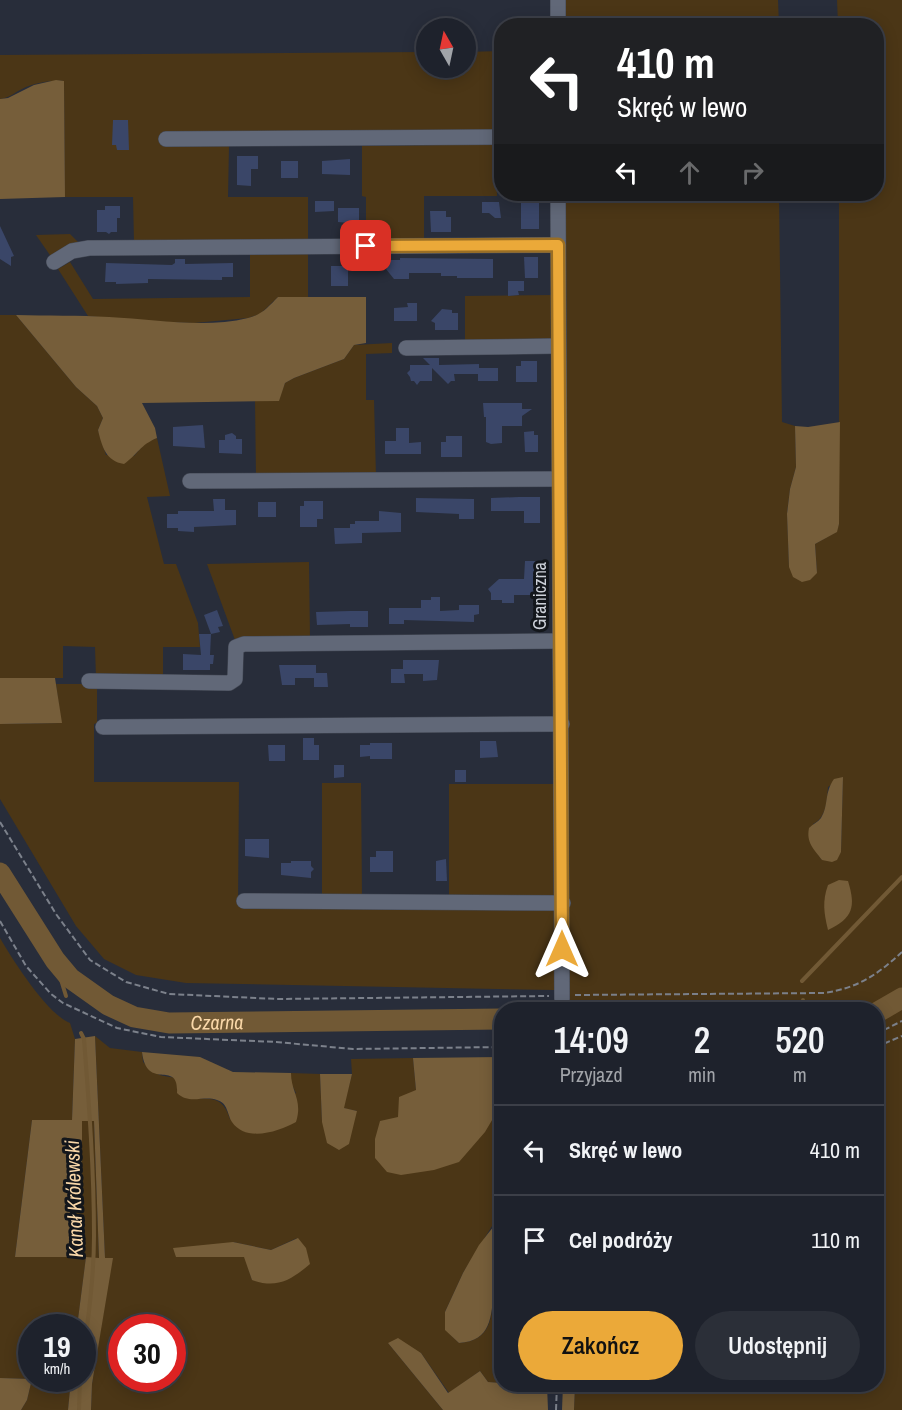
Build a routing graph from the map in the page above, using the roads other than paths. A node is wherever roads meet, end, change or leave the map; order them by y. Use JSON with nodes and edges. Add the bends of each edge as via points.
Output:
{"nodes":[{"id":1,"x":558,"y":0,"type":"edge"},
{"id":2,"x":558,"y":18,"type":"edge"},
{"id":3,"x":494,"y":137,"type":"edge"},
{"id":4,"x":166,"y":140,"type":"dead end"},
{"id":5,"x":558,"y":201,"type":"edge"},
{"id":6,"x":558,"y":245,"type":"junction"},
{"id":7,"x":54,"y":262,"type":"dead end"},
{"id":8,"x":558,"y":346,"type":"junction"},
{"id":9,"x":406,"y":348,"type":"dead end"},
{"id":10,"x":559,"y":479,"type":"junction"},
{"id":11,"x":190,"y":481,"type":"dead end"},
{"id":12,"x":560,"y":641,"type":"junction"},
{"id":13,"x":89,"y":681,"type":"dead end"},
{"id":14,"x":561,"y":724,"type":"junction"},
{"id":15,"x":104,"y":727,"type":"dead end"},
{"id":16,"x":244,"y":901,"type":"dead end"},
{"id":17,"x":562,"y":903,"type":"junction"},
{"id":18,"x":562,"y":997,"type":"road end"}],
"edges":[{"from":1,"to":2,"type":"street"},
{"from":3,"to":4,"type":"street"},
{"from":5,"to":6,"type":"street","name":"Graniczna"},
{"from":6,"to":7,"type":"street","via":[[89,248],[72,251]]},
{"from":6,"to":8,"type":"street","name":"Graniczna"},
{"from":8,"to":9,"type":"street"},
{"from":8,"to":10,"type":"street","name":"Graniczna"},
{"from":10,"to":11,"type":"street"},
{"from":10,"to":12,"type":"street","name":"Graniczna"},
{"from":12,"to":13,"type":"street","via":[[244,644],[236,647],[235,679],[229,683]]},
{"from":12,"to":14,"type":"street","name":"Graniczna"},
{"from":14,"to":15,"type":"street"},
{"from":14,"to":17,"type":"street","name":"Graniczna"},
{"from":16,"to":17,"type":"street"},
{"from":17,"to":18,"type":"street","name":"Graniczna"}]}
